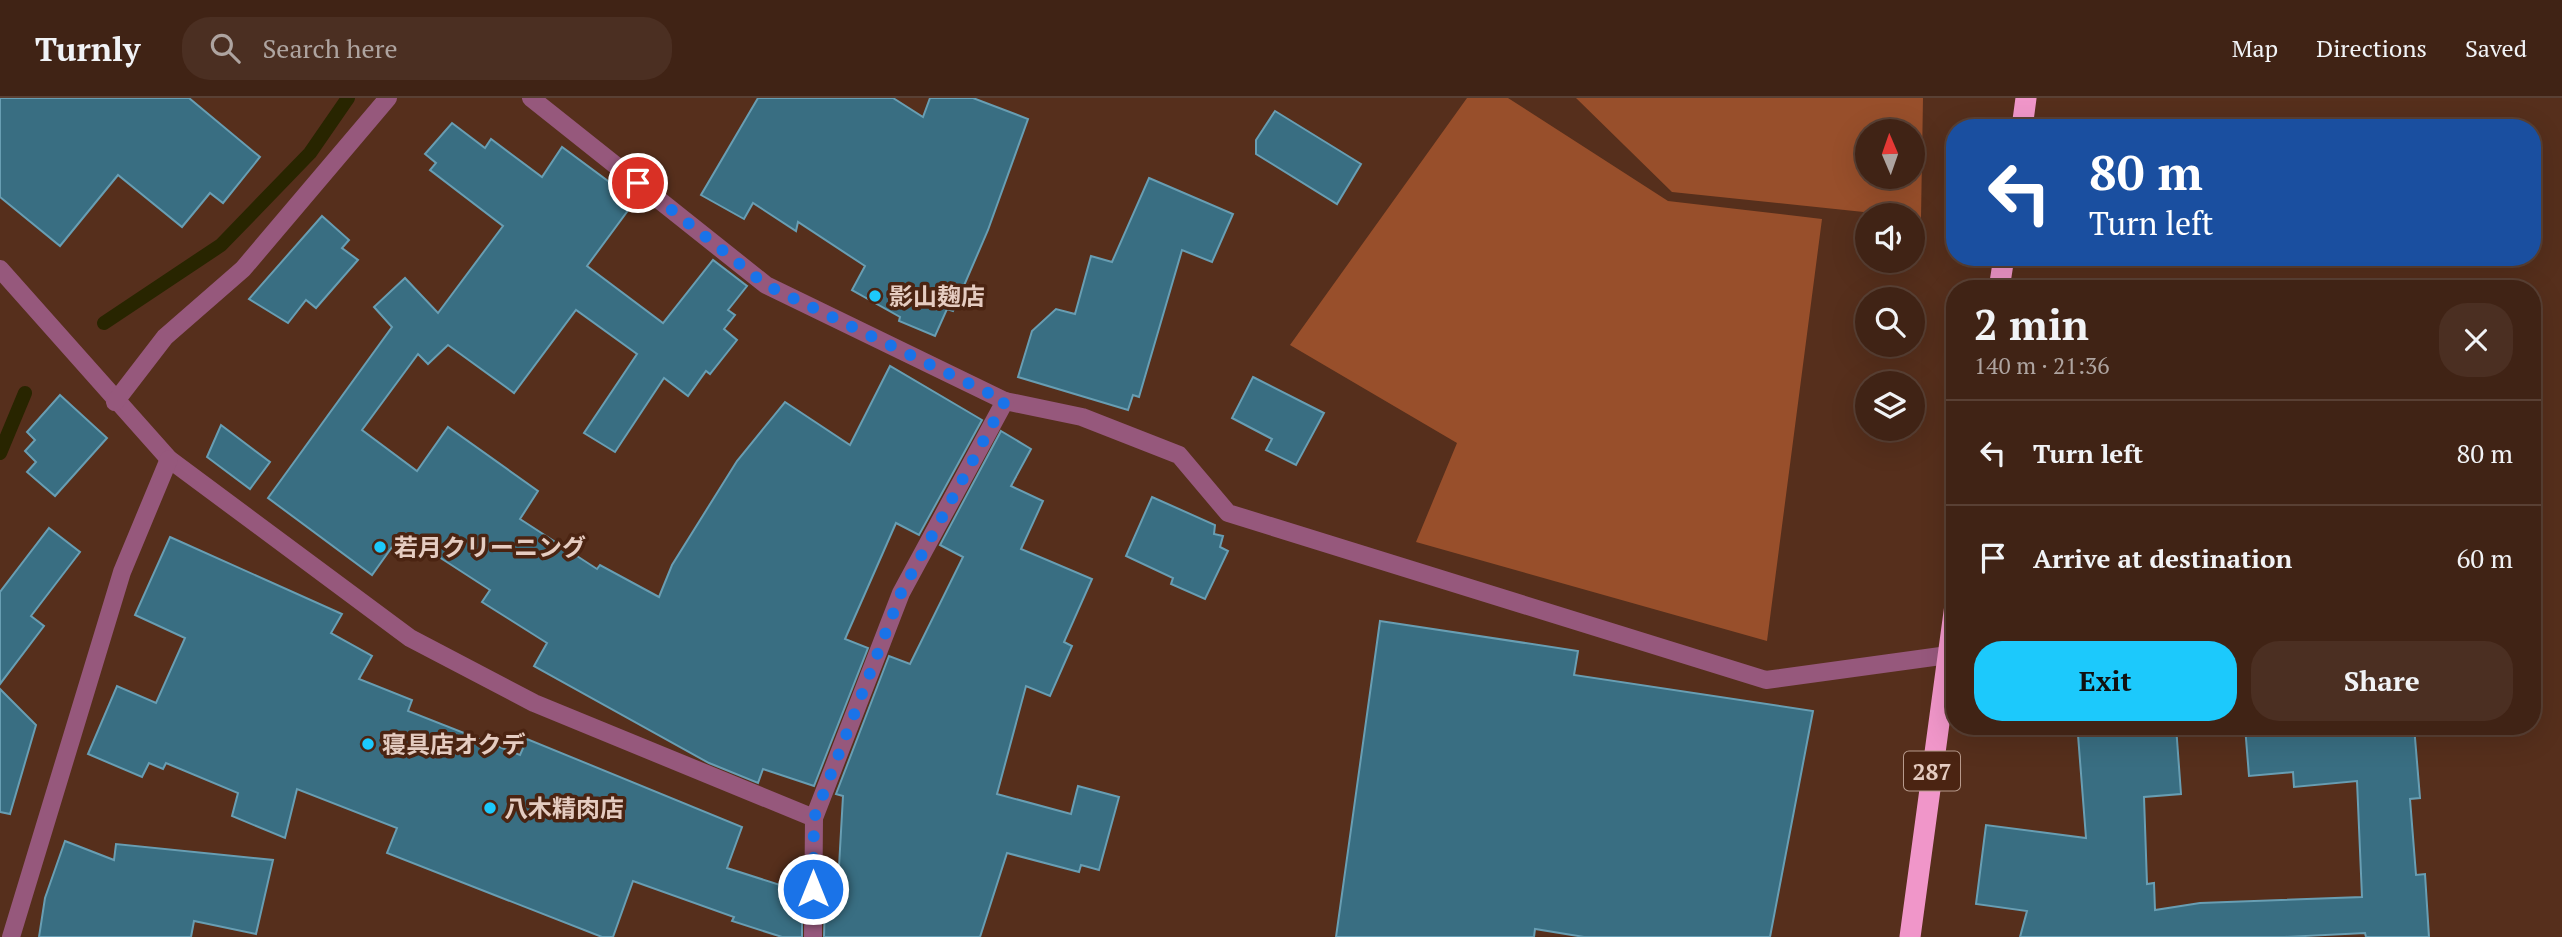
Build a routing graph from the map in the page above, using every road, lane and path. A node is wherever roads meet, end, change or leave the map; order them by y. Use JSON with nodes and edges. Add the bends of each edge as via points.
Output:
{"nodes":[{"id":1,"x":387,"y":98,"type":"edge"},
{"id":2,"x":531,"y":98,"type":"edge"},
{"id":3,"x":2026,"y":98,"type":"edge"},
{"id":4,"x":2023,"y":119,"type":"edge"},
{"id":5,"x":0,"y":269,"type":"edge"},
{"id":6,"x":1005,"y":401,"type":"junction"},
{"id":7,"x":115,"y":402,"type":"junction"},
{"id":8,"x":169,"y":459,"type":"junction"},
{"id":9,"x":1946,"y":655,"type":"edge"},
{"id":10,"x":1946,"y":670,"type":"edge"},
{"id":11,"x":814,"y":818,"type":"junction"},
{"id":12,"x":11,"y":937,"type":"edge"},
{"id":13,"x":813,"y":937,"type":"edge"},
{"id":14,"x":1910,"y":937,"type":"edge"}],
"edges":[{"from":1,"to":7,"type":"street","via":[[243,269],[164,337]]},
{"from":2,"to":6,"type":"street","via":[[766,285]]},
{"from":3,"to":4,"type":"highway"},
{"from":5,"to":7,"type":"street"},
{"from":6,"to":9,"type":"street","via":[[1082,417],[1180,455],[1228,513],[1766,680]]},
{"from":6,"to":11,"type":"street","via":[[901,593]]},
{"from":7,"to":8,"type":"street"},
{"from":8,"to":11,"type":"street","via":[[410,638],[534,703]]},
{"from":8,"to":12,"type":"street","via":[[122,572]]},
{"from":10,"to":14,"type":"highway","number":"287"},
{"from":11,"to":13,"type":"street"}]}
